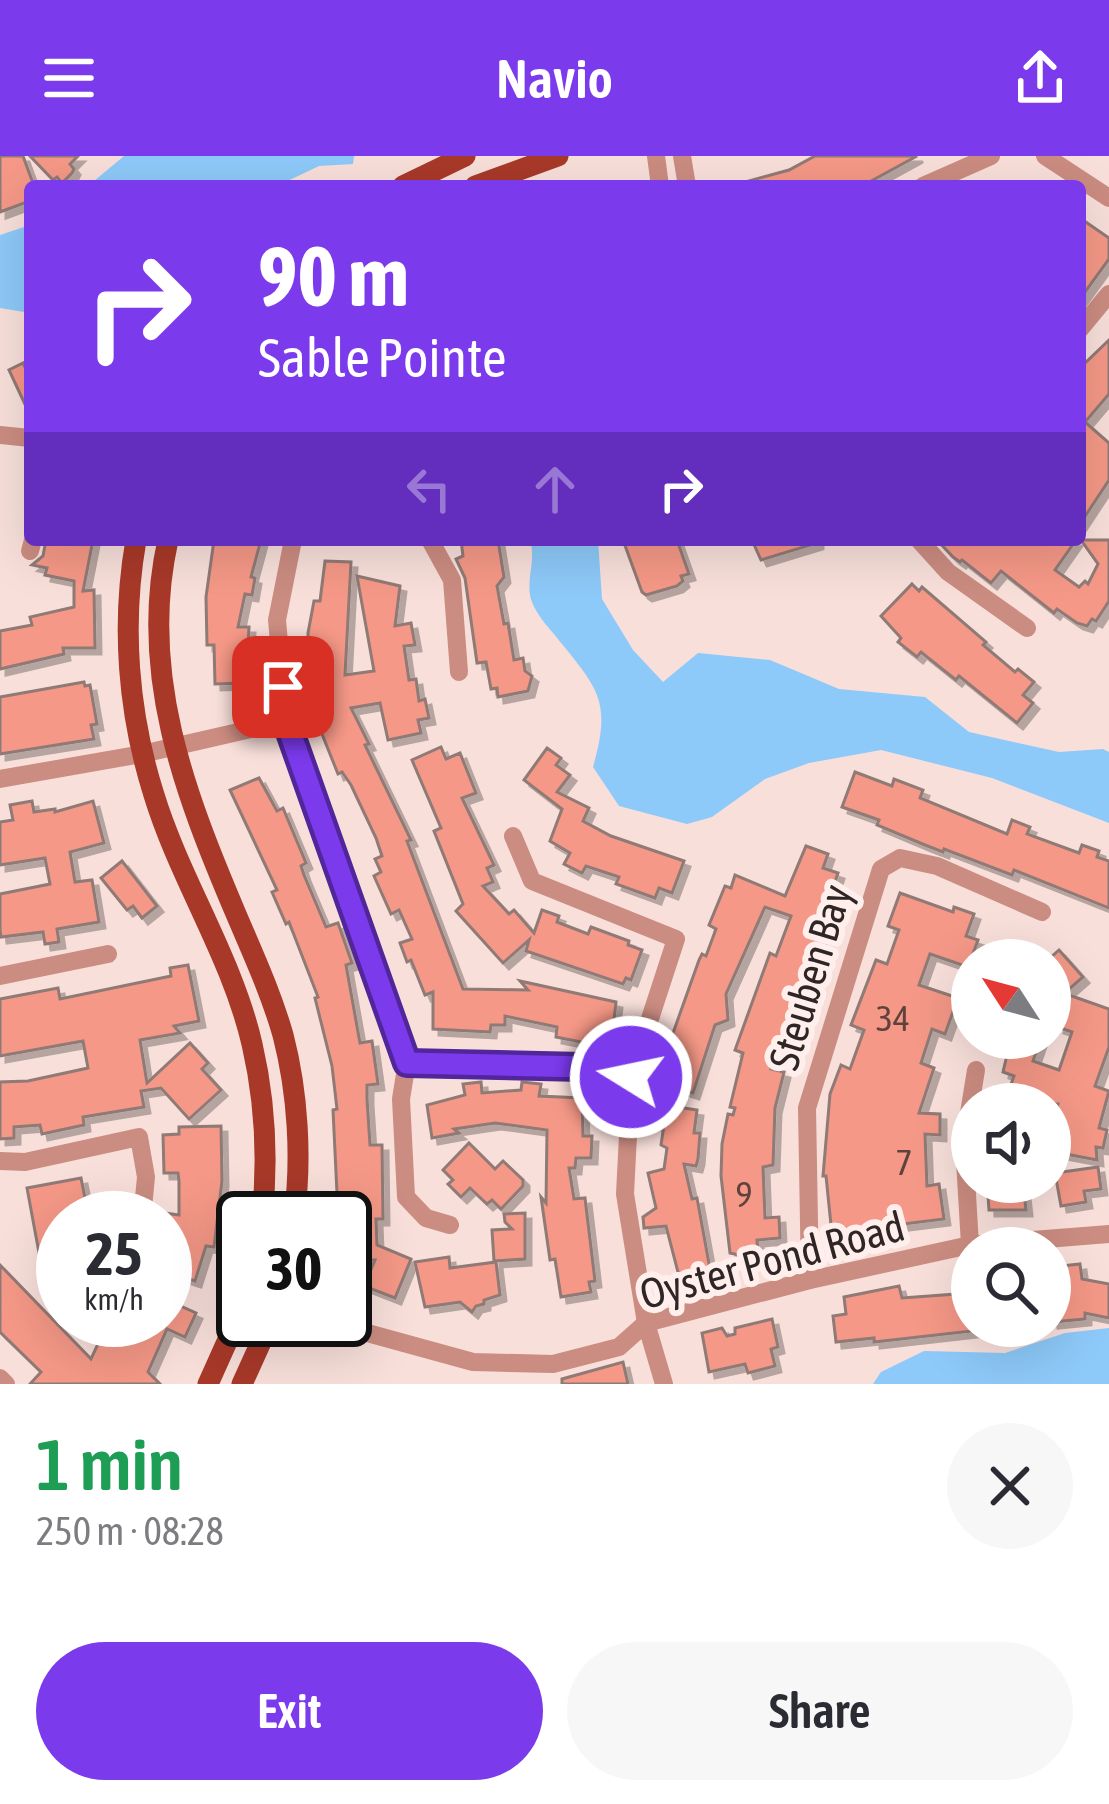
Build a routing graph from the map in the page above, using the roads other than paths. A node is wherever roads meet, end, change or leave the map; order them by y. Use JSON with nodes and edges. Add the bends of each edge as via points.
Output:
{"nodes":[{"id":1,"x":465,"y":156,"type":"edge"},
{"id":2,"x":558,"y":156,"type":"edge"},
{"id":3,"x":991,"y":156,"type":"edge"},
{"id":4,"x":1045,"y":156,"type":"edge"},
{"id":5,"x":415,"y":180,"type":"edge"},
{"id":6,"x":492,"y":180,"type":"edge"},
{"id":7,"x":937,"y":180,"type":"edge"},
{"id":8,"x":1082,"y":180,"type":"edge"},
{"id":9,"x":1109,"y":294,"type":"edge"},
{"id":10,"x":1086,"y":322,"type":"edge"},
{"id":11,"x":135,"y":546,"type":"edge"},
{"id":12,"x":167,"y":546,"type":"edge"},
{"id":13,"x":292,"y":546,"type":"edge"},
{"id":14,"x":433,"y":546,"type":"edge"},
{"id":15,"x":924,"y":546,"type":"edge"},
{"id":16,"x":1027,"y":628,"type":"dead end"},
{"id":17,"x":458,"y":672,"type":"dead end"},
{"id":18,"x":286,"y":721,"type":"junction"},
{"id":19,"x":172,"y":747,"type":"junction"},
{"id":20,"x":142,"y":754,"type":"junction"},
{"id":21,"x":0,"y":779,"type":"edge"},
{"id":22,"x":513,"y":836,"type":"dead end"},
{"id":23,"x":1042,"y":912,"type":"dead end"},
{"id":24,"x":108,"y":954,"type":"dead end"},
{"id":25,"x":0,"y":976,"type":"edge"},
{"id":26,"x":407,"y":1063,"type":"junction"},
{"id":27,"x":976,"y":1070,"type":"dead end"},
{"id":28,"x":631,"y":1077,"type":"junction"},
{"id":29,"x":0,"y":1161,"type":"edge"},
{"id":30,"x":145,"y":1191,"type":"edge"},
{"id":31,"x":264,"y":1191,"type":"edge"},
{"id":32,"x":295,"y":1191,"type":"edge"},
{"id":33,"x":450,"y":1225,"type":"dead end"},
{"id":34,"x":969,"y":1227,"type":"edge"},
{"id":35,"x":1109,"y":1234,"type":"edge"},
{"id":36,"x":1071,"y":1237,"type":"edge"},
{"id":37,"x":951,"y":1249,"type":"edge"},
{"id":38,"x":810,"y":1280,"type":"junction"},
{"id":39,"x":646,"y":1323,"type":"junction"},
{"id":40,"x":372,"y":1335,"type":"edge"},
{"id":41,"x":225,"y":1347,"type":"edge"},
{"id":42,"x":259,"y":1347,"type":"edge"},
{"id":43,"x":208,"y":1384,"type":"edge"},
{"id":44,"x":242,"y":1384,"type":"edge"},
{"id":45,"x":664,"y":1384,"type":"edge"}],
"edges":[{"from":1,"to":5,"type":"main road"},
{"from":2,"to":6,"type":"main road"},
{"from":3,"to":7,"type":"street"},
{"from":4,"to":8,"type":"street"},
{"from":9,"to":10,"type":"street"},
{"from":11,"to":20,"type":"main road","via":[[129,668]]},
{"from":12,"to":19,"type":"main road","via":[[159,658]]},
{"from":13,"to":18,"type":"street","via":[[277,620]]},
{"from":14,"to":17,"type":"street","via":[[452,580]]},
{"from":15,"to":16,"type":"street"},
{"from":18,"to":19,"type":"street"},
{"from":18,"to":26,"type":"street"},
{"from":19,"to":20,"type":"street"},
{"from":19,"to":32,"type":"main road","via":[[283,1035],[293,1086]]},
{"from":20,"to":21,"type":"street"},
{"from":20,"to":31,"type":"main road","via":[[252,1043]]},
{"from":22,"to":28,"type":"street","via":[[532,881],[676,939]]},
{"from":23,"to":38,"type":"street","name":"Steuben Bay","via":[[937,866],[900,858],[881,869],[807,1108]]},
{"from":24,"to":25,"type":"street"},
{"from":26,"to":28,"type":"street","via":[[583,1067]]},
{"from":26,"to":33,"type":"street","via":[[406,1197],[426,1218]]},
{"from":27,"to":34,"type":"street","via":[[964,1144]]},
{"from":28,"to":39,"type":"street","via":[[625,1194]]},
{"from":29,"to":30,"type":"street","via":[[139,1137]]},
{"from":35,"to":36,"type":"street","name":"Oyster Pond Road"},
{"from":37,"to":38,"type":"street","name":"Oyster Pond Road"},
{"from":38,"to":39,"type":"street","name":"Oyster Pond Road"},
{"from":39,"to":40,"type":"street","name":"Oyster Pond Road","via":[[619,1347],[553,1364],[473,1363]]},
{"from":39,"to":45,"type":"street"},
{"from":41,"to":43,"type":"main road"},
{"from":42,"to":44,"type":"main road"}]}
